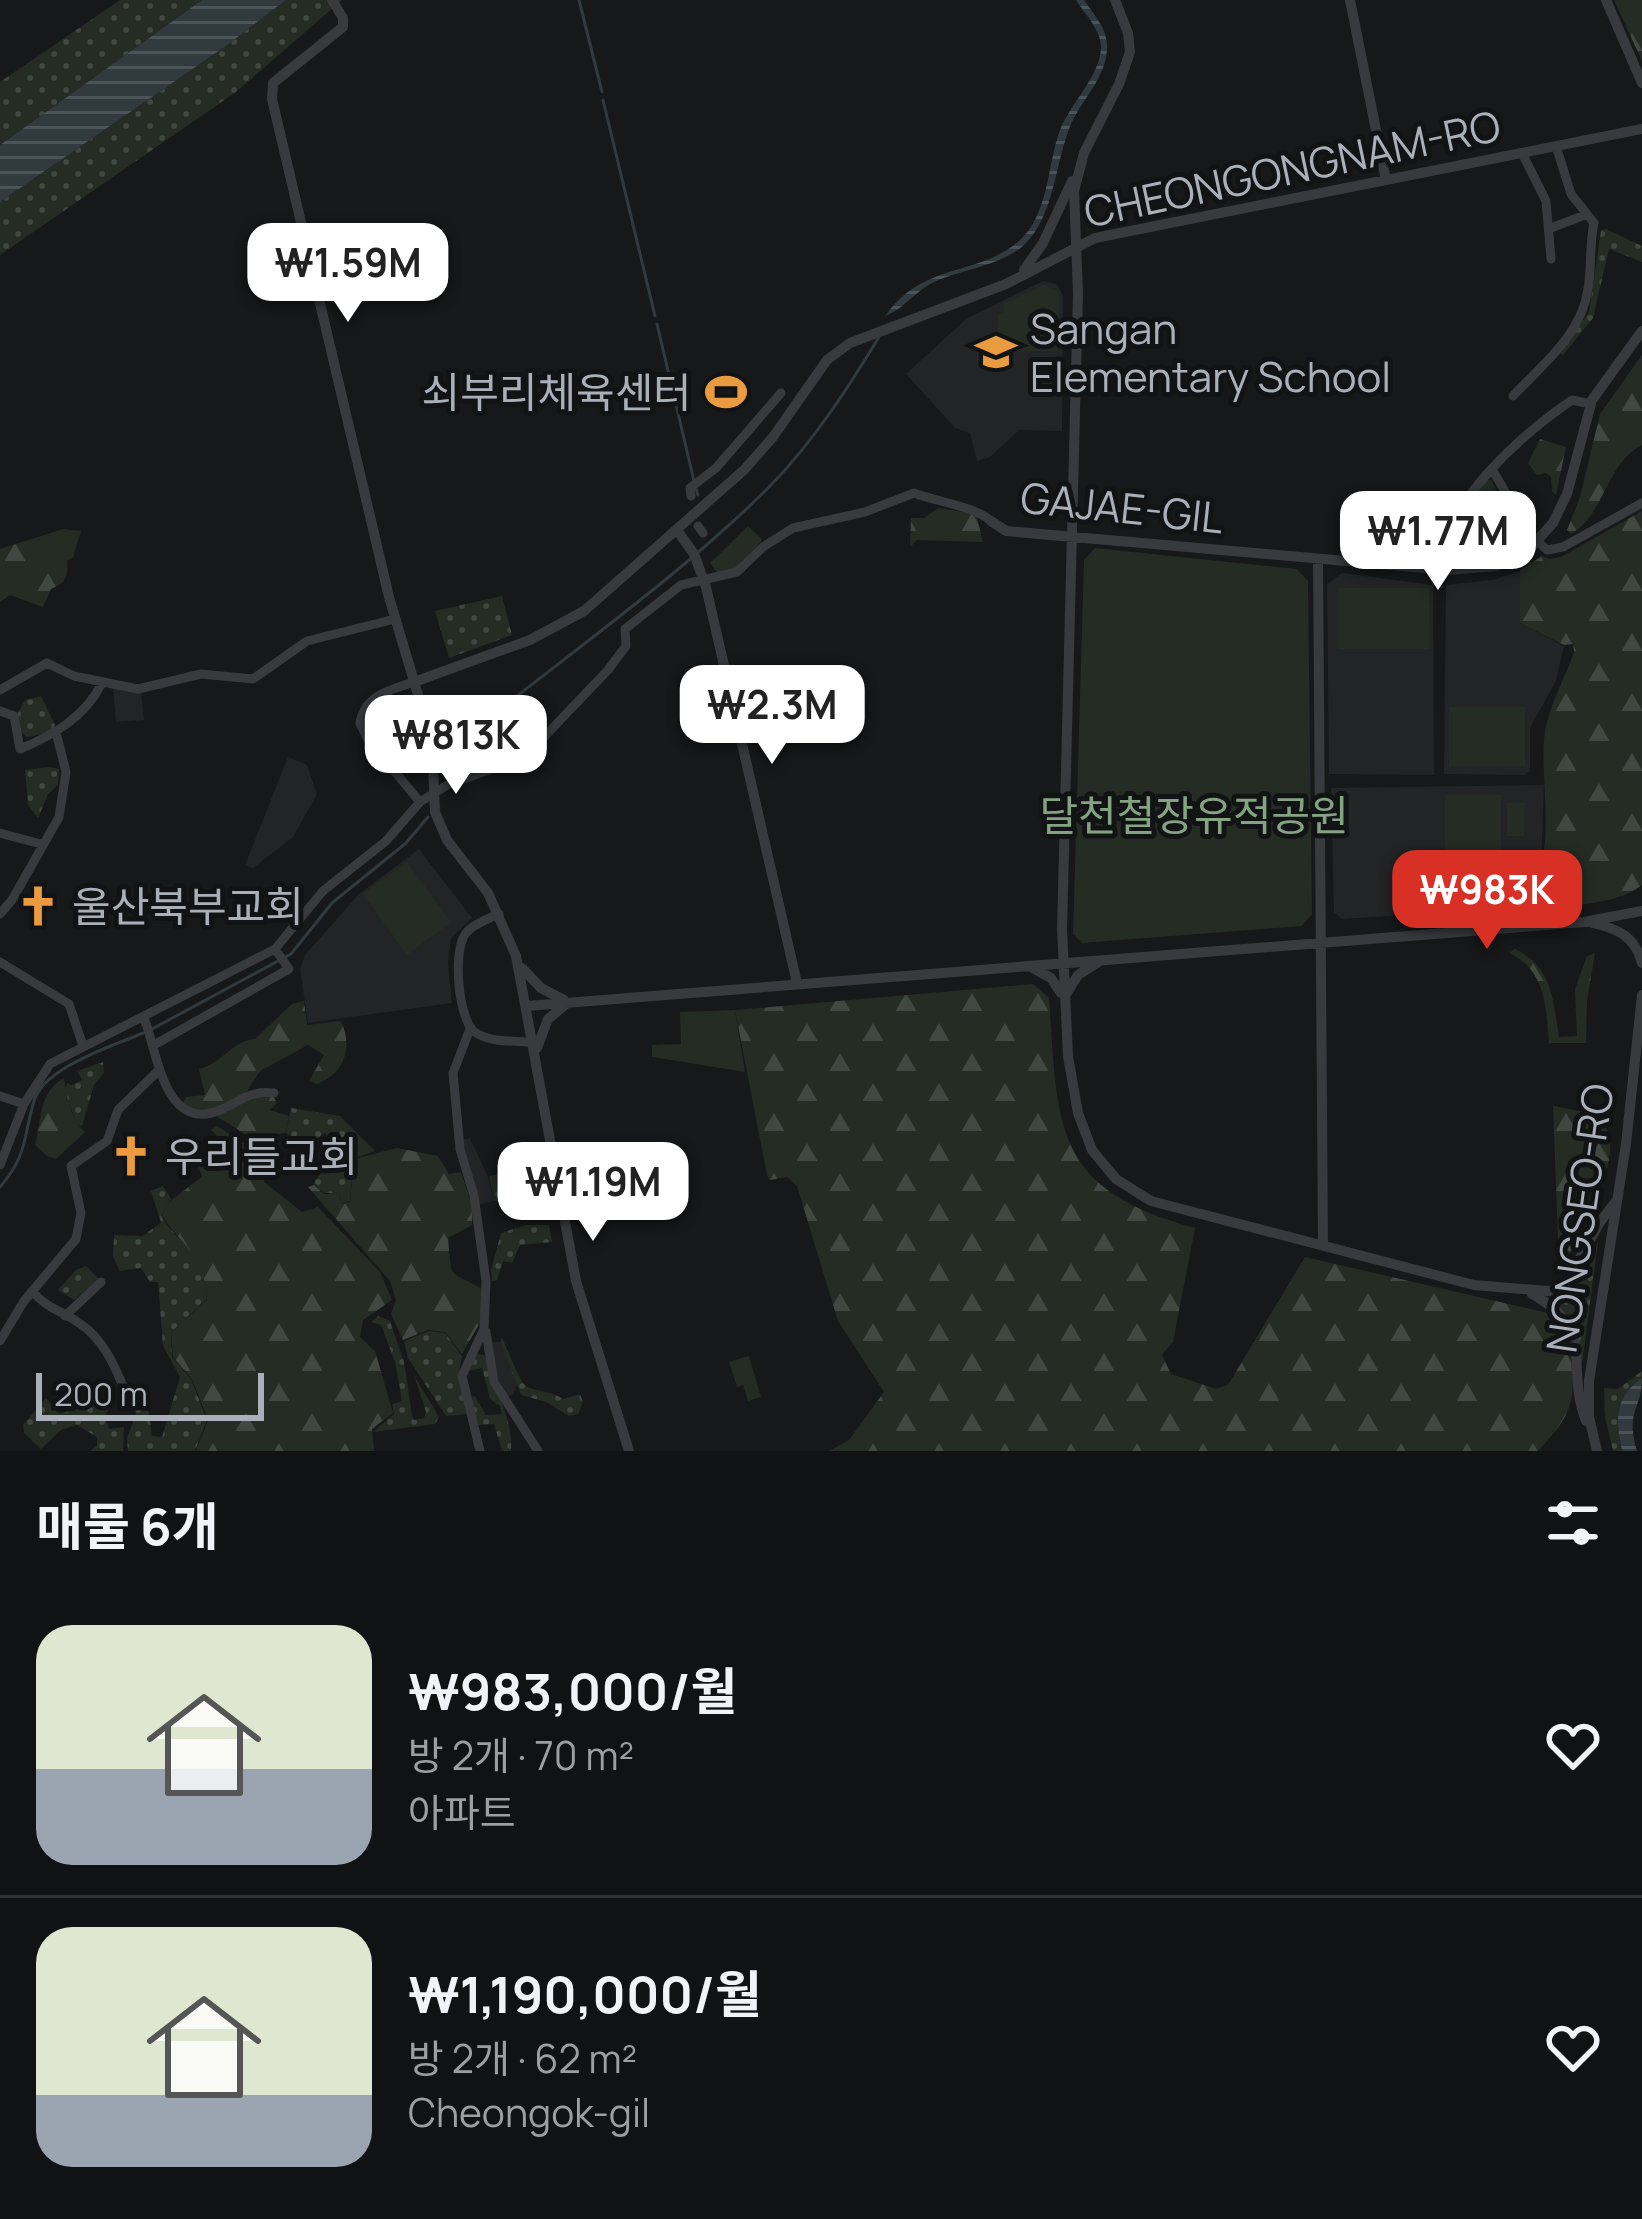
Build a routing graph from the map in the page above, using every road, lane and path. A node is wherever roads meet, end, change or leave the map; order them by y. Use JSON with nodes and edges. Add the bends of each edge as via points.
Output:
{"nodes":[{"id":1,"x":332,"y":0,"type":"edge"},
{"id":2,"x":1115,"y":0,"type":"edge"},
{"id":3,"x":1350,"y":0,"type":"edge"},
{"id":4,"x":1606,"y":0,"type":"edge"},
{"id":5,"x":1642,"y":83,"type":"edge"},
{"id":6,"x":1642,"y":129,"type":"edge"},
{"id":7,"x":1556,"y":146,"type":"junction"},
{"id":8,"x":1522,"y":153,"type":"junction"},
{"id":9,"x":1079,"y":168,"type":"junction"},
{"id":10,"x":1387,"y":180,"type":"junction"},
{"id":11,"x":1585,"y":215,"type":"junction"},
{"id":12,"x":1551,"y":228,"type":"junction"},
{"id":13,"x":1077,"y":246,"type":"junction"},
{"id":14,"x":1551,"y":259,"type":"dead end"},
{"id":15,"x":1015,"y":279,"type":"junction"},
{"id":16,"x":1642,"y":331,"type":"edge"},
{"id":17,"x":781,"y":393,"type":"dead end"},
{"id":18,"x":1513,"y":396,"type":"dead end"},
{"id":19,"x":1591,"y":404,"type":"junction"},
{"id":20,"x":1492,"y":469,"type":"junction"},
{"id":21,"x":691,"y":496,"type":"dead end"},
{"id":22,"x":1642,"y":503,"type":"edge"},
{"id":23,"x":1455,"y":516,"type":"dead end"},
{"id":24,"x":991,"y":521,"type":"joint"},
{"id":25,"x":676,"y":530,"type":"junction"},
{"id":26,"x":1072,"y":535,"type":"junction"},
{"id":27,"x":1537,"y":542,"type":"junction"},
{"id":28,"x":1318,"y":559,"type":"junction"},
{"id":29,"x":701,"y":571,"type":"junction"},
{"id":30,"x":394,"y":619,"type":"junction"},
{"id":31,"x":414,"y":682,"type":"junction"},
{"id":32,"x":102,"y":683,"type":"junction"},
{"id":33,"x":0,"y":691,"type":"edge"},
{"id":34,"x":0,"y":711,"type":"edge"},
{"id":35,"x":56,"y":732,"type":"junction"},
{"id":36,"x":432,"y":793,"type":"junction"},
{"id":37,"x":420,"y":802,"type":"junction"},
{"id":38,"x":0,"y":832,"type":"edge"},
{"id":39,"x":41,"y":844,"type":"junction"},
{"id":40,"x":1642,"y":901,"type":"edge"},
{"id":41,"x":1637,"y":912,"type":"edge"},
{"id":42,"x":0,"y":914,"type":"edge"},
{"id":43,"x":499,"y":914,"type":"junction"},
{"id":44,"x":1584,"y":922,"type":"junction"},
{"id":45,"x":1323,"y":941,"type":"junction"},
{"id":46,"x":276,"y":950,"type":"junction"},
{"id":47,"x":516,"y":956,"type":"junction"},
{"id":48,"x":1110,"y":958,"type":"junction"},
{"id":49,"x":0,"y":962,"type":"edge"},
{"id":50,"x":1063,"y":962,"type":"junction"},
{"id":51,"x":1642,"y":963,"type":"edge"},
{"id":52,"x":1018,"y":965,"type":"junction"},
{"id":53,"x":797,"y":983,"type":"junction"},
{"id":54,"x":1642,"y":995,"type":"edge"},
{"id":55,"x":573,"y":1002,"type":"junction"},
{"id":56,"x":1065,"y":1002,"type":"junction"},
{"id":57,"x":527,"y":1006,"type":"junction"},
{"id":58,"x":146,"y":1020,"type":"junction"},
{"id":59,"x":470,"y":1029,"type":"junction"},
{"id":60,"x":153,"y":1042,"type":"junction"},
{"id":61,"x":533,"y":1042,"type":"junction"},
{"id":62,"x":83,"y":1046,"type":"junction"},
{"id":63,"x":536,"y":1058,"type":"junction"},
{"id":64,"x":159,"y":1070,"type":"junction"},
{"id":65,"x":274,"y":1093,"type":"dead end"},
{"id":66,"x":0,"y":1096,"type":"edge"},
{"id":67,"x":24,"y":1104,"type":"junction"},
{"id":68,"x":0,"y":1165,"type":"edge"},
{"id":69,"x":1617,"y":1200,"type":"junction"},
{"id":70,"x":1322,"y":1246,"type":"junction"},
{"id":71,"x":101,"y":1282,"type":"dead end"},
{"id":72,"x":32,"y":1291,"type":"junction"},
{"id":73,"x":1529,"y":1292,"type":"junction"},
{"id":74,"x":65,"y":1316,"type":"junction"},
{"id":75,"x":486,"y":1322,"type":"junction"},
{"id":76,"x":0,"y":1341,"type":"edge"},
{"id":77,"x":123,"y":1386,"type":"dead end"},
{"id":78,"x":1592,"y":1435,"type":"junction"},
{"id":79,"x":480,"y":1451,"type":"edge"},
{"id":80,"x":538,"y":1451,"type":"edge"},
{"id":81,"x":629,"y":1451,"type":"edge"},
{"id":82,"x":1597,"y":1451,"type":"edge"}],
"edges":[{"from":1,"to":30,"type":"street","via":[[344,22],[339,32],[275,80],[271,94]]},
{"from":2,"to":9,"type":"street","via":[[1129,33],[1128,61]]},
{"from":3,"to":10,"type":"street"},
{"from":4,"to":5,"type":"street"},
{"from":6,"to":7,"type":"street","name":"CHEONGONGNAM-RO"},
{"from":7,"to":8,"type":"street","name":"CHEONGONGNAM-RO"},
{"from":7,"to":11,"type":"street"},
{"from":8,"to":10,"type":"street","name":"CHEONGONGNAM-RO"},
{"from":8,"to":12,"type":"street"},
{"from":9,"to":13,"type":"street"},
{"from":9,"to":15,"type":"street","via":[[1039,250]]},
{"from":10,"to":13,"type":"street","name":"CHEONGONGNAM-RO"},
{"from":11,"to":12,"type":"street"},
{"from":11,"to":18,"type":"street","via":[[1594,223],[1585,307]]},
{"from":12,"to":14,"type":"street"},
{"from":13,"to":15,"type":"street","name":"CHEONGONGNAM-RO"},
{"from":13,"to":26,"type":"street"},
{"from":15,"to":25,"type":"street","name":"CHEONGONGNAM-RO","via":[[827,360],[763,450]]},
{"from":16,"to":19,"type":"street"},
{"from":17,"to":21,"type":"street","via":[[690,488]]},
{"from":19,"to":20,"type":"street","via":[[1570,401]]},
{"from":19,"to":27,"type":"street","via":[[1563,505]]},
{"from":20,"to":23,"type":"street"},
{"from":20,"to":27,"type":"street"},
{"from":22,"to":27,"type":"street","via":[[1555,550]]},
{"from":24,"to":26,"type":"street","name":"GAJAE-GIL","via":[[1006,531]]},
{"from":24,"to":29,"type":"street","name":"GAJAE-GIL","via":[[914,493],[800,525],[736,572]]},
{"from":25,"to":29,"type":"street"},
{"from":25,"to":31,"type":"street","via":[[565,623]]},
{"from":26,"to":28,"type":"street","name":"GAJAE-GIL"},
{"from":26,"to":50,"type":"street"},
{"from":27,"to":28,"type":"street","name":"GAJAE-GIL","via":[[1505,562],[1468,571]]},
{"from":28,"to":45,"type":"street"},
{"from":29,"to":36,"type":"street","name":"GAJAE-GIL","via":[[626,627],[626,646],[608,670],[524,758]]},
{"from":29,"to":53,"type":"street"},
{"from":30,"to":31,"type":"street"},
{"from":30,"to":32,"type":"street","via":[[307,641],[253,679],[201,674],[138,689]]},
{"from":31,"to":36,"type":"street","via":[[432,742]]},
{"from":31,"to":37,"type":"street","via":[[374,698],[360,723]]},
{"from":32,"to":33,"type":"street","via":[[46,662]]},
{"from":32,"to":35,"type":"street"},
{"from":34,"to":35,"type":"street","via":[[14,716],[20,749]]},
{"from":35,"to":39,"type":"street","via":[[64,784],[56,825]]},
{"from":36,"to":37,"type":"street","name":"GAJAE-GIL"},
{"from":36,"to":43,"type":"street","via":[[447,840]]},
{"from":37,"to":46,"type":"street","name":"GAJAE-GIL","via":[[323,891]]},
{"from":38,"to":39,"type":"street"},
{"from":39,"to":42,"type":"street"},
{"from":40,"to":41,"type":"street"},
{"from":41,"to":44,"type":"street"},
{"from":43,"to":47,"type":"street"},
{"from":43,"to":59,"type":"street","via":[[466,932],[459,946]]},
{"from":44,"to":45,"type":"street"},
{"from":44,"to":51,"type":"street","via":[[1627,935]]},
{"from":45,"to":48,"type":"street"},
{"from":45,"to":70,"type":"street"},
{"from":46,"to":58,"type":"street"},
{"from":46,"to":60,"type":"street","via":[[287,967]]},
{"from":47,"to":55,"type":"street","via":[[541,988]]},
{"from":47,"to":57,"type":"street"},
{"from":48,"to":50,"type":"street"},
{"from":48,"to":56,"type":"street","via":[[1078,975]]},
{"from":49,"to":62,"type":"street","via":[[69,1004]]},
{"from":50,"to":52,"type":"street"},
{"from":50,"to":56,"type":"street"},
{"from":52,"to":53,"type":"street"},
{"from":52,"to":56,"type":"street","via":[[1048,976]]},
{"from":53,"to":55,"type":"street"},
{"from":54,"to":69,"type":"street","name":"NONGSEO-RO"},
{"from":55,"to":57,"type":"street"},
{"from":55,"to":63,"type":"street","via":[[548,1019]]},
{"from":56,"to":70,"type":"street","via":[[1078,1113],[1106,1169],[1151,1201]]},
{"from":57,"to":61,"type":"street"},
{"from":58,"to":60,"type":"street"},
{"from":58,"to":62,"type":"street"},
{"from":59,"to":61,"type":"street"},
{"from":59,"to":75,"type":"street","via":[[453,1066],[454,1109],[474,1196]]},
{"from":60,"to":64,"type":"street"},
{"from":61,"to":63,"type":"street"},
{"from":62,"to":67,"type":"street","via":[[50,1064]]},
{"from":63,"to":81,"type":"street","via":[[577,1281]]},
{"from":64,"to":65,"type":"street","via":[[174,1099],[198,1113],[254,1091]]},
{"from":64,"to":72,"type":"street","via":[[118,1110],[107,1141],[71,1166],[81,1210],[77,1235]]},
{"from":66,"to":67,"type":"street"},
{"from":67,"to":68,"type":"street"},
{"from":69,"to":73,"type":"street","via":[[1562,1292]]},
{"from":69,"to":78,"type":"street","name":"NONGSEO-RO","via":[[1588,1381]]},
{"from":70,"to":73,"type":"street"},
{"from":71,"to":74,"type":"street"},
{"from":72,"to":74,"type":"street"},
{"from":72,"to":76,"type":"street"},
{"from":73,"to":78,"type":"street","via":[[1573,1329],[1576,1386]]},
{"from":74,"to":77,"type":"street","via":[[96,1337]]},
{"from":75,"to":79,"type":"street","via":[[462,1376]]},
{"from":75,"to":80,"type":"street","via":[[494,1382]]},
{"from":78,"to":82,"type":"street","name":"NONGSEO-RO"}]}
